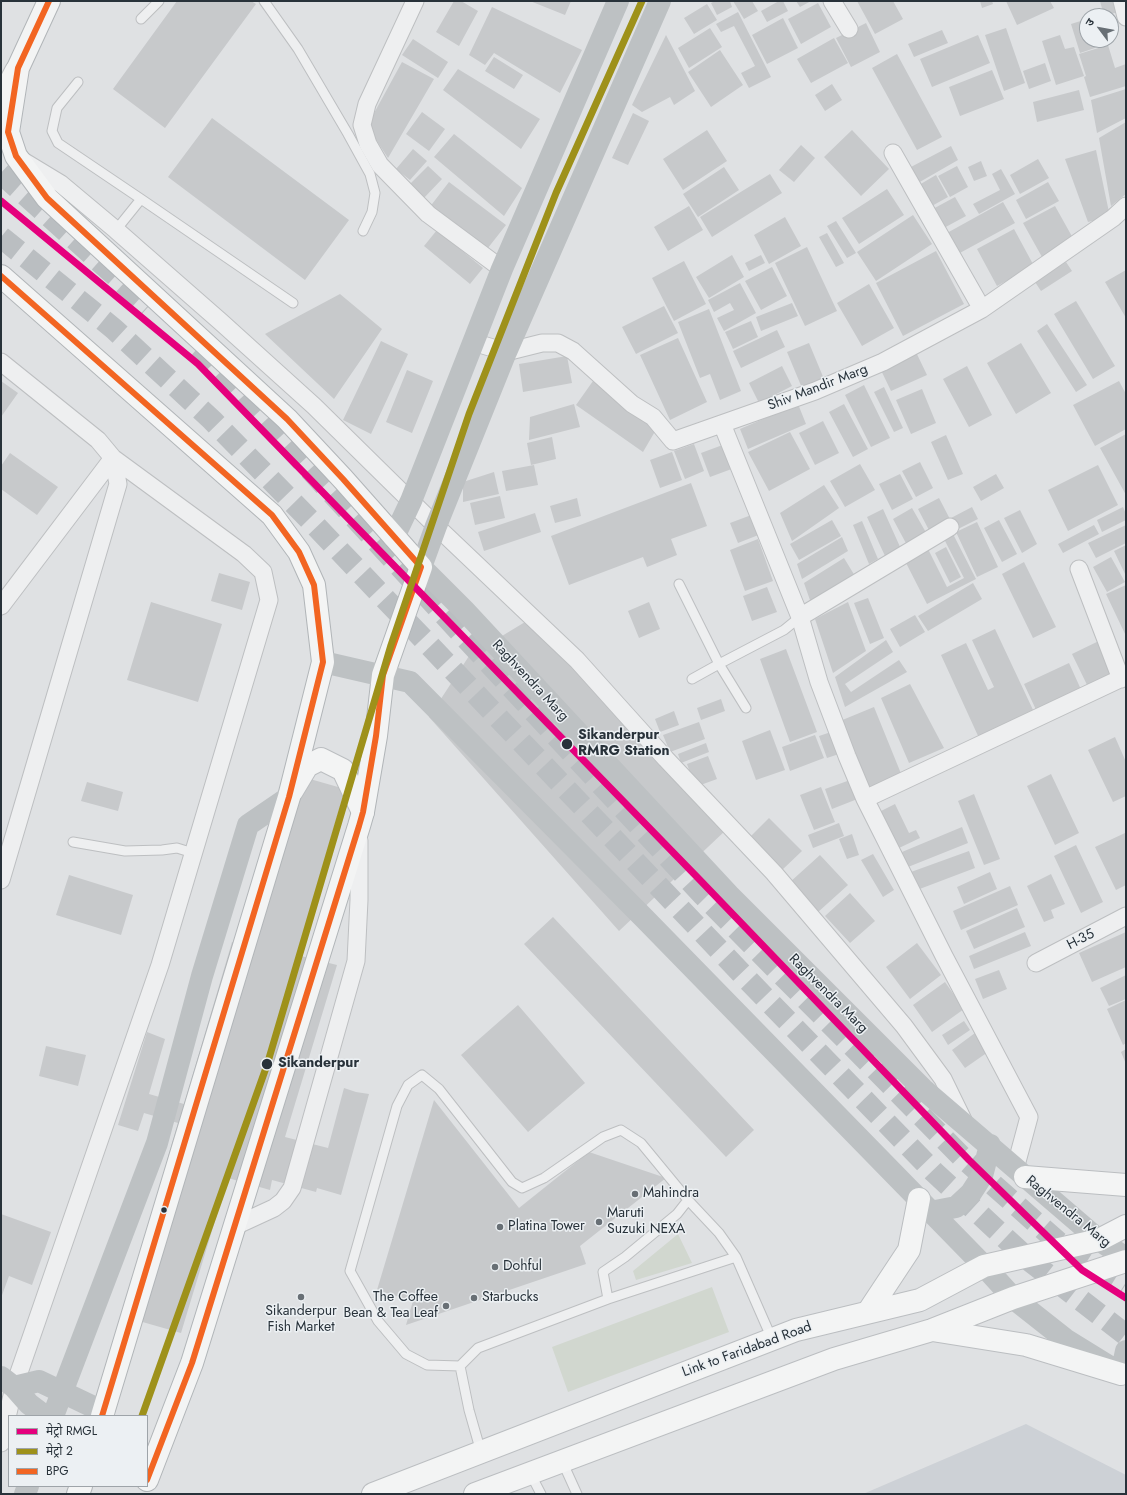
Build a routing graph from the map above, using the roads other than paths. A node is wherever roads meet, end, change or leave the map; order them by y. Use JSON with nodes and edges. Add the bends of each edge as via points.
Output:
{"nodes":[{"id":1,"x":49,"y":1,"type":"edge"},
{"id":2,"x":158,"y":1,"type":"edge"},
{"id":3,"x":264,"y":1,"type":"edge"},
{"id":4,"x":415,"y":1,"type":"edge"},
{"id":5,"x":618,"y":1,"type":"edge"},
{"id":6,"x":660,"y":1,"type":"edge"},
{"id":7,"x":832,"y":1,"type":"edge"},
{"id":8,"x":1122,"y":1,"type":"edge"},
{"id":9,"x":1126,"y":17,"type":"edge"},
{"id":10,"x":141,"y":19,"type":"dead end"},
{"id":11,"x":849,"y":28,"type":"dead end"},
{"id":12,"x":18,"y":68,"type":"junction"},
{"id":13,"x":78,"y":82,"type":"dead end"},
{"id":14,"x":1,"y":100,"type":"edge"},
{"id":15,"x":892,"y":153,"type":"dead end"},
{"id":16,"x":16,"y":156,"type":"junction"},
{"id":17,"x":142,"y":200,"type":"junction"},
{"id":18,"x":1126,"y":206,"type":"edge"},
{"id":19,"x":116,"y":230,"type":"junction"},
{"id":20,"x":363,"y":231,"type":"dead end"},
{"id":21,"x":502,"y":269,"type":"junction"},
{"id":22,"x":1,"y":276,"type":"edge"},
{"id":23,"x":293,"y":303,"type":"dead end"},
{"id":24,"x":982,"y":309,"type":"junction"},
{"id":25,"x":473,"y":342,"type":"junction"},
{"id":26,"x":506,"y":352,"type":"junction"},
{"id":27,"x":1,"y":362,"type":"edge"},
{"id":28,"x":722,"y":424,"type":"junction"},
{"id":29,"x":114,"y":458,"type":"junction"},
{"id":30,"x":411,"y":500,"type":"junction"},
{"id":31,"x":436,"y":526,"type":"junction"},
{"id":32,"x":950,"y":527,"type":"dead end"},
{"id":33,"x":394,"y":536,"type":"junction"},
{"id":34,"x":421,"y":566,"type":"junction"},
{"id":35,"x":1079,"y":569,"type":"dead end"},
{"id":36,"x":678,"y":584,"type":"dead end"},
{"id":37,"x":1,"y":606,"type":"edge"},
{"id":38,"x":800,"y":618,"type":"junction"},
{"id":39,"x":323,"y":662,"type":"junction"},
{"id":40,"x":719,"y":664,"type":"junction"},
{"id":41,"x":383,"y":676,"type":"junction"},
{"id":42,"x":1124,"y":678,"type":"edge"},
{"id":43,"x":692,"y":679,"type":"dead end"},
{"id":44,"x":746,"y":708,"type":"dead end"},
{"id":45,"x":289,"y":797,"type":"junction"},
{"id":46,"x":865,"y":799,"type":"junction"},
{"id":47,"x":361,"y":819,"type":"junction"},
{"id":48,"x":73,"y":842,"type":"dead end"},
{"id":49,"x":193,"y":853,"type":"junction"},
{"id":50,"x":1,"y":880,"type":"edge"},
{"id":51,"x":1126,"y":916,"type":"edge"},
{"id":52,"x":1036,"y":963,"type":"dead end"},
{"id":53,"x":966,"y":1127,"type":"junction"},
{"id":54,"x":990,"y":1145,"type":"junction"},
{"id":55,"x":1020,"y":1173,"type":"junction"},
{"id":56,"x":1126,"y":1185,"type":"edge"},
{"id":57,"x":688,"y":1200,"type":"junction"},
{"id":58,"x":924,"y":1205,"type":"junction"},
{"id":59,"x":235,"y":1226,"type":"junction"},
{"id":60,"x":1126,"y":1226,"type":"edge"},
{"id":61,"x":1099,"y":1240,"type":"junction"},
{"id":62,"x":736,"y":1257,"type":"junction"},
{"id":63,"x":1126,"y":1258,"type":"edge"},
{"id":64,"x":1126,"y":1261,"type":"edge"},
{"id":65,"x":984,"y":1266,"type":"junction"},
{"id":66,"x":1013,"y":1298,"type":"junction"},
{"id":67,"x":608,"y":1299,"type":"junction"},
{"id":68,"x":868,"y":1312,"type":"junction"},
{"id":69,"x":932,"y":1330,"type":"junction"},
{"id":70,"x":772,"y":1339,"type":"junction"},
{"id":71,"x":1126,"y":1352,"type":"edge"},
{"id":72,"x":460,"y":1366,"type":"junction"},
{"id":73,"x":1124,"y":1375,"type":"edge"},
{"id":74,"x":8,"y":1382,"type":"edge"},
{"id":75,"x":62,"y":1393,"type":"junction"},
{"id":76,"x":103,"y":1414,"type":"edge"},
{"id":77,"x":45,"y":1415,"type":"edge"},
{"id":78,"x":54,"y":1415,"type":"edge"},
{"id":79,"x":1,"y":1443,"type":"edge"},
{"id":80,"x":481,"y":1452,"type":"junction"},
{"id":81,"x":562,"y":1461,"type":"junction"},
{"id":82,"x":530,"y":1473,"type":"junction"},
{"id":83,"x":148,"y":1477,"type":"edge"},
{"id":84,"x":373,"y":1494,"type":"edge"},
{"id":85,"x":475,"y":1494,"type":"edge"},
{"id":86,"x":541,"y":1494,"type":"edge"},
{"id":87,"x":577,"y":1494,"type":"edge"}],
"edges":[{"from":1,"to":12,"type":"main road"},
{"from":2,"to":10,"type":"lane"},
{"from":3,"to":20,"type":"lane","via":[[298,49],[370,174],[375,193],[372,212]]},
{"from":4,"to":21,"type":"street","via":[[367,104],[362,125],[364,132],[380,165],[428,214]]},
{"from":5,"to":21,"type":"street"},
{"from":6,"to":26,"type":"street"},
{"from":7,"to":11,"type":"street"},
{"from":8,"to":9,"type":"street"},
{"from":12,"to":14,"type":"main road"},
{"from":12,"to":16,"type":"main road","via":[[8,132]]},
{"from":13,"to":17,"type":"lane","via":[[57,108],[52,131],[58,143]]},
{"from":15,"to":24,"type":"street"},
{"from":16,"to":19,"type":"street","via":[[61,184]]},
{"from":16,"to":33,"type":"main road","via":[[47,198],[287,419]]},
{"from":17,"to":19,"type":"lane"},
{"from":17,"to":23,"type":"lane"},
{"from":18,"to":24,"type":"street","name":"Shiv Mandir Marg","via":[[1113,218]]},
{"from":19,"to":30,"type":"street","via":[[314,406]]},
{"from":21,"to":25,"type":"street"},
{"from":22,"to":39,"type":"main road","via":[[272,515],[299,552],[314,585]]},
{"from":24,"to":28,"type":"street","name":"Shiv Mandir Marg","via":[[883,362]]},
{"from":25,"to":26,"type":"street"},
{"from":25,"to":30,"type":"street"},
{"from":26,"to":28,"type":"street","name":"Shiv Mandir Marg","via":[[542,343],[558,343],[573,350],[632,404],[653,417],[673,441]]},
{"from":26,"to":31,"type":"street"},
{"from":27,"to":29,"type":"street","via":[[98,440]]},
{"from":28,"to":38,"type":"street"},
{"from":29,"to":37,"type":"street"},
{"from":29,"to":49,"type":"street","via":[[244,554],[263,572],[269,600]]},
{"from":29,"to":50,"type":"street","via":[[118,484]]},
{"from":30,"to":31,"type":"street"},
{"from":30,"to":33,"type":"street"},
{"from":31,"to":34,"type":"street"},
{"from":31,"to":53,"type":"street","via":[[577,660],[676,770],[774,873],[904,1026],[943,1079]]},
{"from":32,"to":38,"type":"street"},
{"from":33,"to":34,"type":"main road"},
{"from":34,"to":41,"type":"main road"},
{"from":34,"to":53,"type":"street","name":"Raghvendra Marg","via":[[729,895],[923,1089]]},
{"from":35,"to":42,"type":"street"},
{"from":36,"to":40,"type":"lane"},
{"from":38,"to":40,"type":"lane","via":[[784,630]]},
{"from":38,"to":46,"type":"street","via":[[819,682]]},
{"from":39,"to":41,"type":"street"},
{"from":39,"to":45,"type":"main road"},
{"from":40,"to":43,"type":"lane"},
{"from":40,"to":44,"type":"lane"},
{"from":41,"to":47,"type":"main road","via":[[376,736]]},
{"from":41,"to":58,"type":"street","via":[[410,682]]},
{"from":42,"to":46,"type":"street"},
{"from":45,"to":47,"type":"main road","via":[[307,766],[321,759],[343,770]]},
{"from":45,"to":75,"type":"street","via":[[248,825],[202,976],[157,1143]]},
{"from":45,"to":76,"type":"main road"},
{"from":46,"to":55,"type":"street","via":[[1029,1117]]},
{"from":47,"to":59,"type":"main road"},
{"from":47,"to":59,"type":"street","via":[[356,961],[292,1188],[283,1201]]},
{"from":48,"to":49,"type":"lane","via":[[125,851],[177,848]]},
{"from":49,"to":74,"type":"street","via":[[160,965]]},
{"from":51,"to":52,"type":"street","name":"H-35"},
{"from":53,"to":54,"type":"street","name":"Raghvendra Marg"},
{"from":54,"to":55,"type":"street","name":"Raghvendra Marg"},
{"from":54,"to":58,"type":"street","via":[[982,1176],[971,1193],[956,1206]]},
{"from":55,"to":56,"type":"main road"},
{"from":55,"to":61,"type":"street","name":"Raghvendra Marg"},
{"from":57,"to":62,"type":"lane","via":[[719,1233]]},
{"from":57,"to":67,"type":"lane","via":[[677,1214],[603,1272]]},
{"from":57,"to":72,"type":"lane","via":[[641,1143],[621,1130],[603,1137],[544,1178],[522,1188],[512,1182],[439,1089],[422,1075],[408,1085],[397,1106],[350,1271],[378,1321],[406,1354],[427,1365]]},
{"from":58,"to":65,"type":"street"},
{"from":58,"to":68,"type":"main road","via":[[909,1250]]},
{"from":59,"to":83,"type":"main road","via":[[192,1363]]},
{"from":60,"to":61,"type":"main road","name":"Link to Faridabad Road"},
{"from":61,"to":63,"type":"street","name":"Raghvendra Marg"},
{"from":61,"to":65,"type":"main road","name":"Link to Faridabad Road"},
{"from":62,"to":67,"type":"lane"},
{"from":62,"to":70,"type":"lane"},
{"from":64,"to":66,"type":"main road"},
{"from":65,"to":66,"type":"street"},
{"from":65,"to":68,"type":"main road","name":"Link to Faridabad Road","via":[[920,1300]]},
{"from":66,"to":69,"type":"main road"},
{"from":66,"to":73,"type":"street","via":[[1065,1339]]},
{"from":67,"to":72,"type":"lane","via":[[478,1348]]},
{"from":68,"to":70,"type":"main road","name":"Link to Faridabad Road","via":[[796,1330]]},
{"from":69,"to":73,"type":"main road","via":[[1026,1345]]},
{"from":69,"to":81,"type":"main road","via":[[834,1359]]},
{"from":70,"to":80,"type":"main road","name":"Link to Faridabad Road"},
{"from":71,"to":73,"type":"street"},
{"from":72,"to":80,"type":"lane"},
{"from":74,"to":75,"type":"street","via":[[39,1381]]},
{"from":74,"to":77,"type":"street","via":[[29,1404]]},
{"from":74,"to":79,"type":"street"},
{"from":75,"to":76,"type":"street"},
{"from":75,"to":78,"type":"street"},
{"from":80,"to":84,"type":"main road","name":"Link to Faridabad Road"},
{"from":81,"to":82,"type":"main road"},
{"from":81,"to":87,"type":"lane"},
{"from":82,"to":85,"type":"main road"},
{"from":82,"to":86,"type":"lane"}]}
